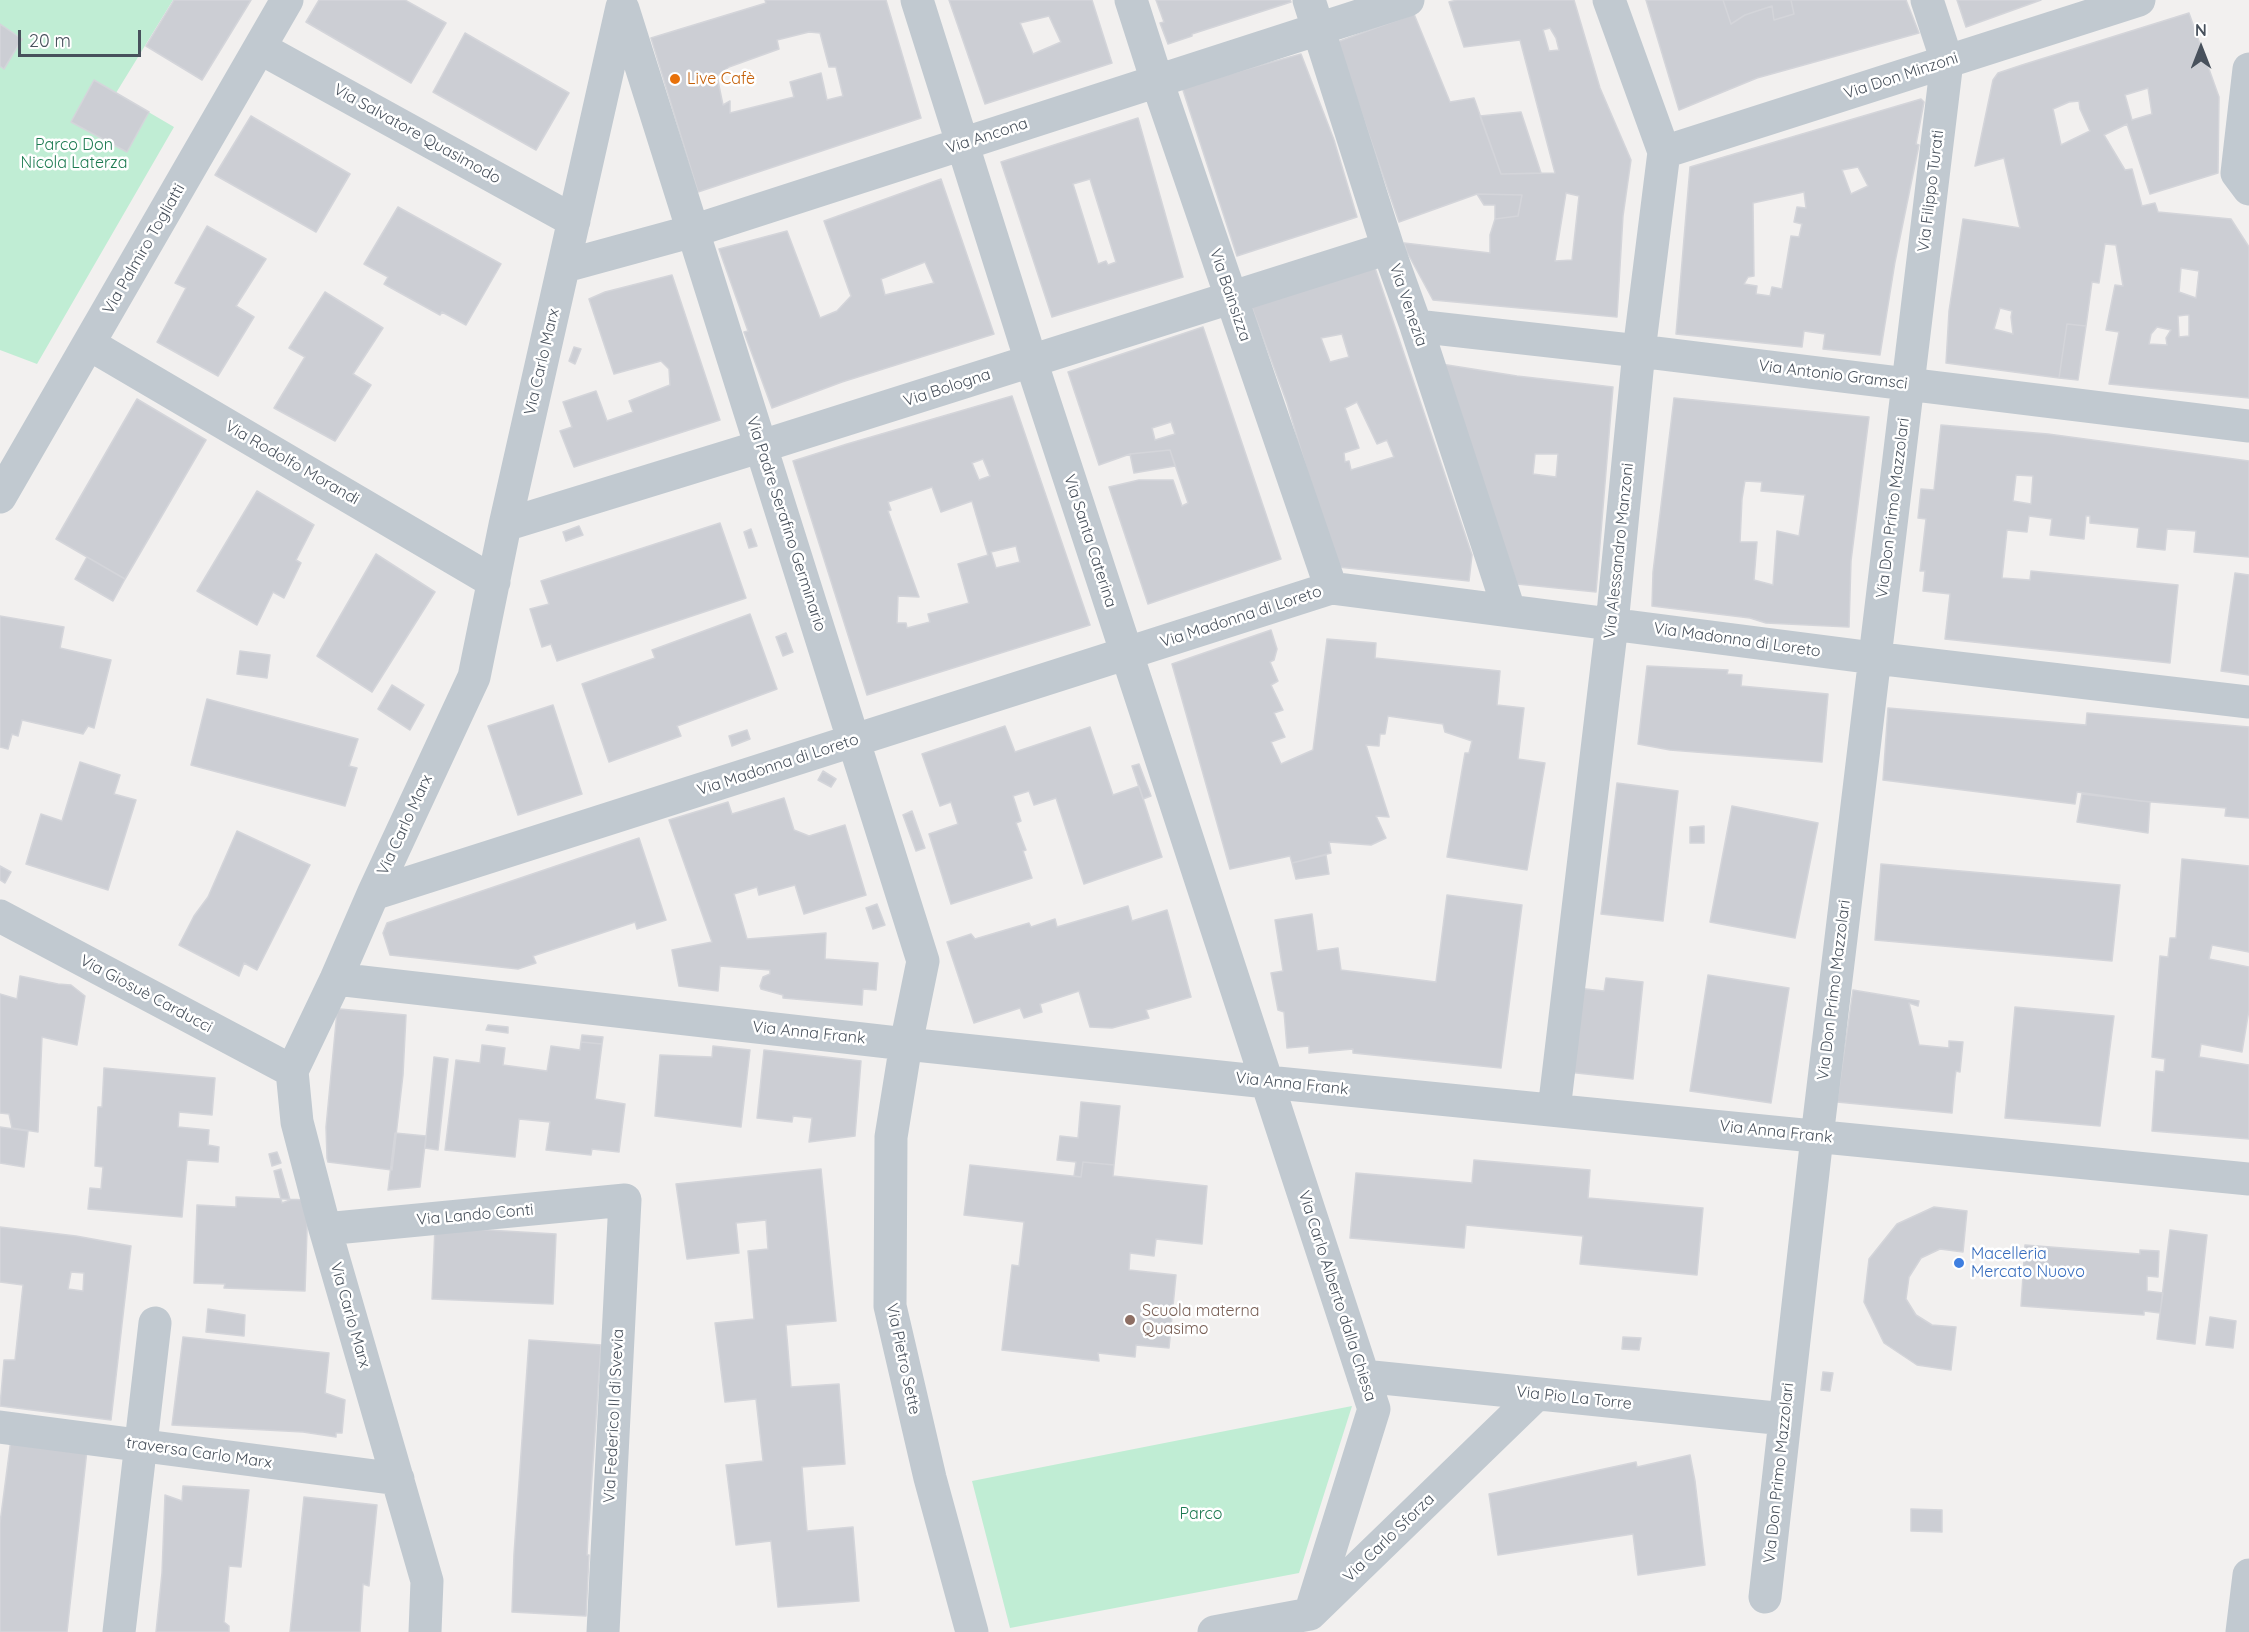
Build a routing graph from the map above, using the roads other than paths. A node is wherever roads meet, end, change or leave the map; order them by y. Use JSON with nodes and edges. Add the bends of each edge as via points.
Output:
{"nodes":[{"id":1,"x":287,"y":0,"type":"edge"},
{"id":2,"x":917,"y":0,"type":"edge"},
{"id":3,"x":1131,"y":0,"type":"edge"},
{"id":4,"x":1408,"y":0,"type":"edge"},
{"id":5,"x":1609,"y":0,"type":"edge"},
{"id":6,"x":1927,"y":0,"type":"edge"},
{"id":7,"x":2139,"y":0,"type":"edge"},
{"id":8,"x":633,"y":3,"type":"edge"},
{"id":9,"x":1313,"y":14,"type":"edge"},
{"id":10,"x":260,"y":48,"type":"junction"},
{"id":11,"x":1947,"y":61,"type":"junction"},
{"id":12,"x":2249,"y":69,"type":"edge"},
{"id":13,"x":1157,"y":81,"type":"junction"},
{"id":14,"x":961,"y":144,"type":"junction"},
{"id":15,"x":1664,"y":152,"type":"junction"},
{"id":16,"x":2249,"y":189,"type":"edge"},
{"id":17,"x":574,"y":221,"type":"junction"},
{"id":18,"x":693,"y":231,"type":"junction"},
{"id":19,"x":1388,"y":248,"type":"junction"},
{"id":20,"x":565,"y":266,"type":"junction"},
{"id":21,"x":1231,"y":298,"type":"junction"},
{"id":22,"x":1416,"y":326,"type":"junction"},
{"id":23,"x":89,"y":344,"type":"junction"},
{"id":24,"x":1640,"y":351,"type":"junction"},
{"id":25,"x":1031,"y":361,"type":"junction"},
{"id":26,"x":1907,"y":384,"type":"junction"},
{"id":27,"x":2249,"y":426,"type":"edge"},
{"id":28,"x":762,"y":446,"type":"junction"},
{"id":29,"x":0,"y":497,"type":"edge"},
{"id":30,"x":505,"y":525,"type":"junction"},
{"id":31,"x":494,"y":582,"type":"junction"},
{"id":32,"x":1331,"y":588,"type":"junction"},
{"id":33,"x":1509,"y":610,"type":"junction"},
{"id":34,"x":1612,"y":624,"type":"junction"},
{"id":35,"x":1127,"y":654,"type":"junction"},
{"id":36,"x":1874,"y":658,"type":"junction"},
{"id":37,"x":2249,"y":702,"type":"edge"},
{"id":38,"x":855,"y":741,"type":"junction"},
{"id":39,"x":373,"y":894,"type":"junction"},
{"id":40,"x":0,"y":916,"type":"edge"},
{"id":41,"x":336,"y":979,"type":"junction"},
{"id":42,"x":906,"y":1044,"type":"junction"},
{"id":43,"x":292,"y":1071,"type":"junction"},
{"id":44,"x":1267,"y":1082,"type":"junction"},
{"id":45,"x":1554,"y":1110,"type":"junction"},
{"id":46,"x":1817,"y":1137,"type":"junction"},
{"id":47,"x":2249,"y":1179,"type":"edge"},
{"id":48,"x":625,"y":1200,"type":"joint"},
{"id":49,"x":325,"y":1229,"type":"junction"},
{"id":50,"x":155,"y":1323,"type":"dead end"},
{"id":51,"x":1363,"y":1376,"type":"junction"},
{"id":52,"x":1537,"y":1394,"type":"junction"},
{"id":53,"x":1785,"y":1419,"type":"junction"},
{"id":54,"x":0,"y":1427,"type":"edge"},
{"id":55,"x":140,"y":1445,"type":"junction"},
{"id":56,"x":398,"y":1479,"type":"junction"},
{"id":57,"x":2249,"y":1575,"type":"edge"},
{"id":58,"x":1765,"y":1597,"type":"dead end"},
{"id":59,"x":1310,"y":1614,"type":"junction"},
{"id":60,"x":119,"y":1632,"type":"edge"},
{"id":61,"x":425,"y":1632,"type":"edge"},
{"id":62,"x":603,"y":1632,"type":"edge"},
{"id":63,"x":972,"y":1632,"type":"edge"},
{"id":64,"x":1214,"y":1632,"type":"edge"},
{"id":65,"x":2242,"y":1632,"type":"edge"}],
"edges":[{"from":1,"to":10,"type":"street","name":"Via Palmiro Togliatti"},
{"from":2,"to":14,"type":"street","name":"Via Santa Caterina"},
{"from":3,"to":13,"type":"street","name":"Via Bainsizza"},
{"from":4,"to":9,"type":"street","name":"Via Ancona"},
{"from":5,"to":15,"type":"street","name":"Via Alessandro Manzoni"},
{"from":6,"to":11,"type":"street","name":"Via Filippo Turati"},
{"from":7,"to":11,"type":"street","name":"Via Don Minzoni"},
{"from":8,"to":17,"type":"street","name":"Via Carlo Marx"},
{"from":8,"to":18,"type":"street","name":"Via Padre Serafino Germinario"},
{"from":9,"to":13,"type":"street","name":"Via Ancona"},
{"from":9,"to":19,"type":"street","name":"Via Venezia"},
{"from":10,"to":17,"type":"street","name":"Via Salvatore Quasimodo"},
{"from":10,"to":23,"type":"street","name":"Via Palmiro Togliatti"},
{"from":11,"to":15,"type":"street","name":"Via Don Minzoni"},
{"from":11,"to":26,"type":"street","name":"Via Filippo Turati"},
{"from":12,"to":16,"type":"street","via":[[2237,173]]},
{"from":13,"to":14,"type":"street","name":"Via Ancona"},
{"from":13,"to":21,"type":"street","name":"Via Bainsizza"},
{"from":14,"to":18,"type":"street","name":"Via Ancona"},
{"from":14,"to":25,"type":"street","name":"Via Santa Caterina"},
{"from":15,"to":24,"type":"street","name":"Via Alessandro Manzoni"},
{"from":17,"to":20,"type":"street","name":"Via Carlo Marx"},
{"from":18,"to":20,"type":"street","name":"Via Ancona"},
{"from":18,"to":28,"type":"street","name":"Via Padre Serafino Germinario"},
{"from":19,"to":21,"type":"street","name":"Via Bologna"},
{"from":19,"to":22,"type":"street","name":"Via Venezia"},
{"from":20,"to":30,"type":"street","name":"Via Carlo Marx"},
{"from":21,"to":25,"type":"street","name":"Via Bologna"},
{"from":21,"to":32,"type":"street","name":"Via Bainsizza"},
{"from":22,"to":24,"type":"street","name":"Via Antonio Gramsci"},
{"from":22,"to":33,"type":"street","name":"Via Venezia"},
{"from":23,"to":29,"type":"street","name":"Via Palmiro Togliatti"},
{"from":23,"to":31,"type":"street","name":"Via Rodolfo Morandi"},
{"from":24,"to":26,"type":"street","name":"Via Antonio Gramsci"},
{"from":24,"to":34,"type":"street","name":"Via Alessandro Manzoni"},
{"from":25,"to":28,"type":"street","name":"Via Bologna"},
{"from":25,"to":35,"type":"street","name":"Via Santa Caterina"},
{"from":26,"to":27,"type":"street","name":"Via Antonio Gramsci"},
{"from":26,"to":36,"type":"street","name":"Via Don Primo Mazzolari"},
{"from":28,"to":30,"type":"street","name":"Via Bologna"},
{"from":28,"to":38,"type":"street","name":"Via Padre Serafino Germinario"},
{"from":30,"to":31,"type":"street","name":"Via Carlo Marx"},
{"from":31,"to":39,"type":"street","name":"Via Carlo Marx","via":[[474,677]]},
{"from":32,"to":33,"type":"street","name":"Via Madonna di Loreto"},
{"from":32,"to":35,"type":"street","name":"Via Madonna di Loreto"},
{"from":33,"to":34,"type":"street","name":"Via Madonna di Loreto"},
{"from":34,"to":36,"type":"street","name":"Via Madonna di Loreto"},
{"from":34,"to":45,"type":"street","name":"Via Alessandro Manzoni"},
{"from":35,"to":38,"type":"street","name":"Via Madonna di Loreto"},
{"from":35,"to":44,"type":"street","name":"Via Santa Caterina"},
{"from":36,"to":37,"type":"street","name":"Via Madonna di Loreto"},
{"from":36,"to":46,"type":"street","name":"Via Don Primo Mazzolari"},
{"from":38,"to":39,"type":"street","name":"Via Madonna di Loreto"},
{"from":38,"to":42,"type":"street","name":"Via Padre Serafino Germinario","via":[[923,961]]},
{"from":39,"to":41,"type":"street","name":"Via Carlo Marx"},
{"from":40,"to":43,"type":"street","name":"Via Giosuè Carducci"},
{"from":41,"to":42,"type":"street","name":"Via Anna Frank"},
{"from":41,"to":43,"type":"street","name":"Via Carlo Marx"},
{"from":42,"to":44,"type":"street","name":"Via Anna Frank"},
{"from":42,"to":63,"type":"street","name":"Via Pietro Sette","via":[[891,1137],[890,1306],[930,1478]]},
{"from":43,"to":49,"type":"street","name":"Via Carlo Marx","via":[[297,1122]]},
{"from":44,"to":45,"type":"street","name":"Via Anna Frank"},
{"from":44,"to":51,"type":"street","name":"Via Carlo Alberto dalla Chiesa"},
{"from":45,"to":46,"type":"street","name":"Via Anna Frank"},
{"from":46,"to":47,"type":"street","name":"Via Anna Frank"},
{"from":46,"to":53,"type":"street","name":"Via Don Primo Mazzolari"},
{"from":48,"to":49,"type":"street","name":"Via Lando Conti"},
{"from":48,"to":62,"type":"street","name":"Via Federico II di Svevia"},
{"from":49,"to":56,"type":"street","name":"Via Carlo Marx"},
{"from":50,"to":55,"type":"street"},
{"from":51,"to":52,"type":"street","name":"Via Pio La Torre"},
{"from":51,"to":59,"type":"street","name":"Via Carlo Alberto dalla Chiesa","via":[[1374,1409]]},
{"from":52,"to":53,"type":"street","name":"Via Pio La Torre"},
{"from":52,"to":59,"type":"street","name":"Via Carlo Sforza"},
{"from":53,"to":58,"type":"street","name":"Via Don Primo Mazzolari"},
{"from":54,"to":55,"type":"street","name":"traversa Carlo Marx"},
{"from":55,"to":56,"type":"street","name":"traversa Carlo Marx"},
{"from":55,"to":60,"type":"street"},
{"from":56,"to":61,"type":"street","name":"Via Carlo Marx","via":[[427,1581]]},
{"from":57,"to":65,"type":"street"},
{"from":59,"to":64,"type":"street"}]}
